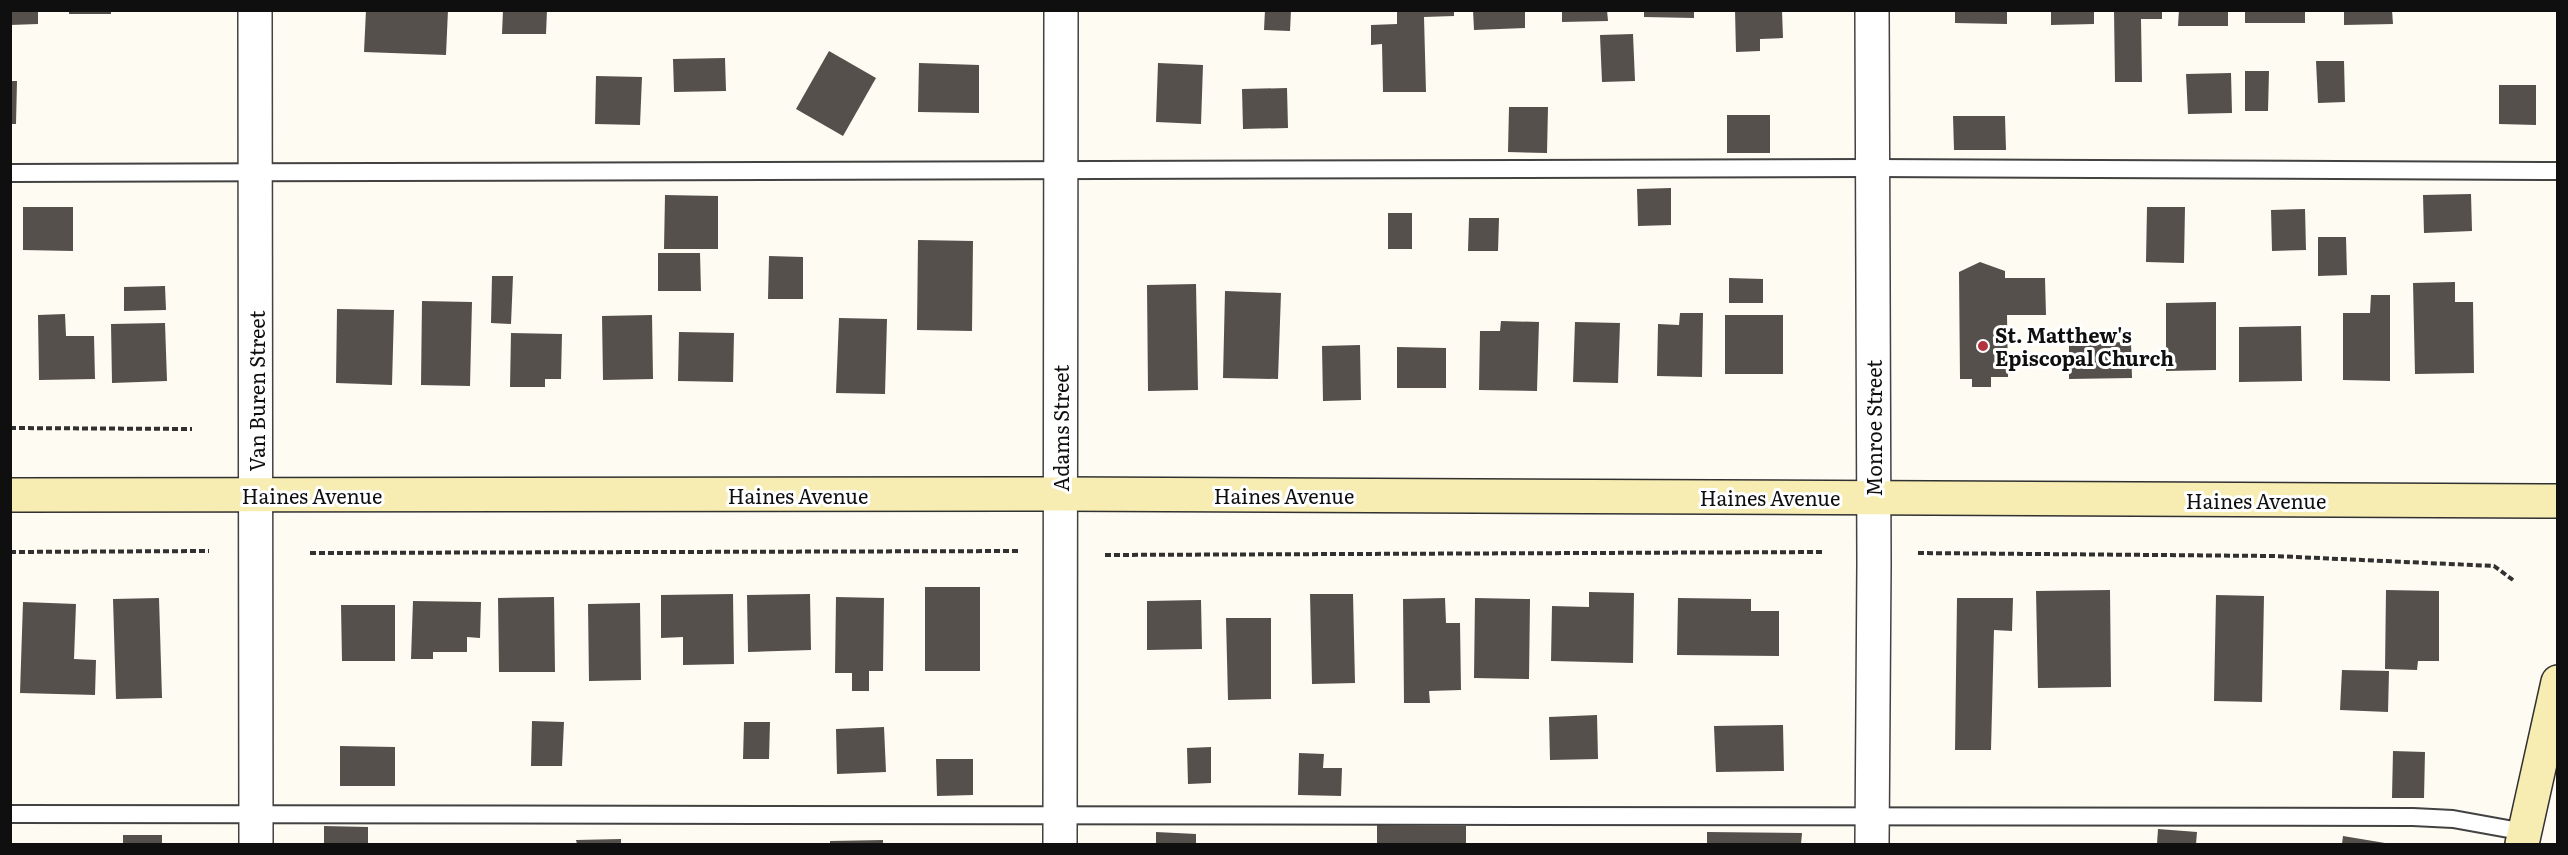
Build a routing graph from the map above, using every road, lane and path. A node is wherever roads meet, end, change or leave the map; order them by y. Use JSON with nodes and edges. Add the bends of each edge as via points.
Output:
{"nodes":[{"id":1,"x":255,"y":10,"type":"edge"},
{"id":2,"x":1061,"y":10,"type":"edge"},
{"id":3,"x":1872,"y":10,"type":"edge"},
{"id":4,"x":1060,"y":168,"type":"junction"},
{"id":5,"x":1872,"y":168,"type":"junction"},
{"id":6,"x":2558,"y":171,"type":"edge"},
{"id":7,"x":255,"y":172,"type":"junction"},
{"id":8,"x":10,"y":173,"type":"edge"},
{"id":9,"x":10,"y":428,"type":"edge"},
{"id":10,"x":192,"y":429,"type":"dead end"},
{"id":11,"x":10,"y":495,"type":"edge"},
{"id":12,"x":257,"y":495,"type":"junction"},
{"id":13,"x":1059,"y":495,"type":"junction"},
{"id":14,"x":1873,"y":497,"type":"junction"},
{"id":15,"x":2558,"y":501,"type":"edge"},
{"id":16,"x":209,"y":551,"type":"dead end"},
{"id":17,"x":1022,"y":551,"type":"dead end"},
{"id":18,"x":10,"y":552,"type":"edge"},
{"id":19,"x":1826,"y":552,"type":"dead end"},
{"id":20,"x":310,"y":553,"type":"dead end"},
{"id":21,"x":1918,"y":553,"type":"dead end"},
{"id":22,"x":1105,"y":555,"type":"dead end"},
{"id":23,"x":2513,"y":580,"type":"dead end"},
{"id":24,"x":2558,"y":682,"type":"edge"},
{"id":25,"x":10,"y":814,"type":"edge"},
{"id":26,"x":1060,"y":829,"type":"edge"},
{"id":27,"x":256,"y":830,"type":"edge"},
{"id":28,"x":1872,"y":830,"type":"edge"},
{"id":29,"x":2524,"y":838,"type":"edge"}],
"edges":[{"from":1,"to":7,"type":"street","name":"Van Buren Street"},
{"from":2,"to":4,"type":"street","name":"Adams Street"},
{"from":3,"to":5,"type":"street","name":"Monroe Street"},
{"from":4,"to":5,"type":"lane"},
{"from":4,"to":7,"type":"lane"},
{"from":4,"to":13,"type":"street","name":"Adams Street"},
{"from":5,"to":6,"type":"lane"},
{"from":5,"to":14,"type":"street","name":"Monroe Street"},
{"from":7,"to":8,"type":"lane"},
{"from":7,"to":12,"type":"street","name":"Van Buren Street"},
{"from":9,"to":10,"type":"path"},
{"from":11,"to":12,"type":"main road","name":"Haines Avenue"},
{"from":12,"to":13,"type":"main road","name":"Haines Avenue"},
{"from":12,"to":27,"type":"street","name":"Van Buren Street"},
{"from":13,"to":14,"type":"main road","name":"Haines Avenue"},
{"from":13,"to":26,"type":"street","name":"Adams Street"},
{"from":14,"to":15,"type":"main road","name":"Haines Avenue"},
{"from":14,"to":28,"type":"street","name":"Monroe Street"},
{"from":16,"to":18,"type":"path"},
{"from":17,"to":20,"type":"path"},
{"from":19,"to":22,"type":"path"},
{"from":21,"to":23,"type":"path","via":[[2274,556],[2494,566]]},
{"from":24,"to":29,"type":"main road"},
{"from":25,"to":27,"type":"lane"},
{"from":26,"to":27,"type":"lane"},
{"from":26,"to":28,"type":"lane"},
{"from":28,"to":29,"type":"lane","via":[[2413,817],[2453,819]]}]}
